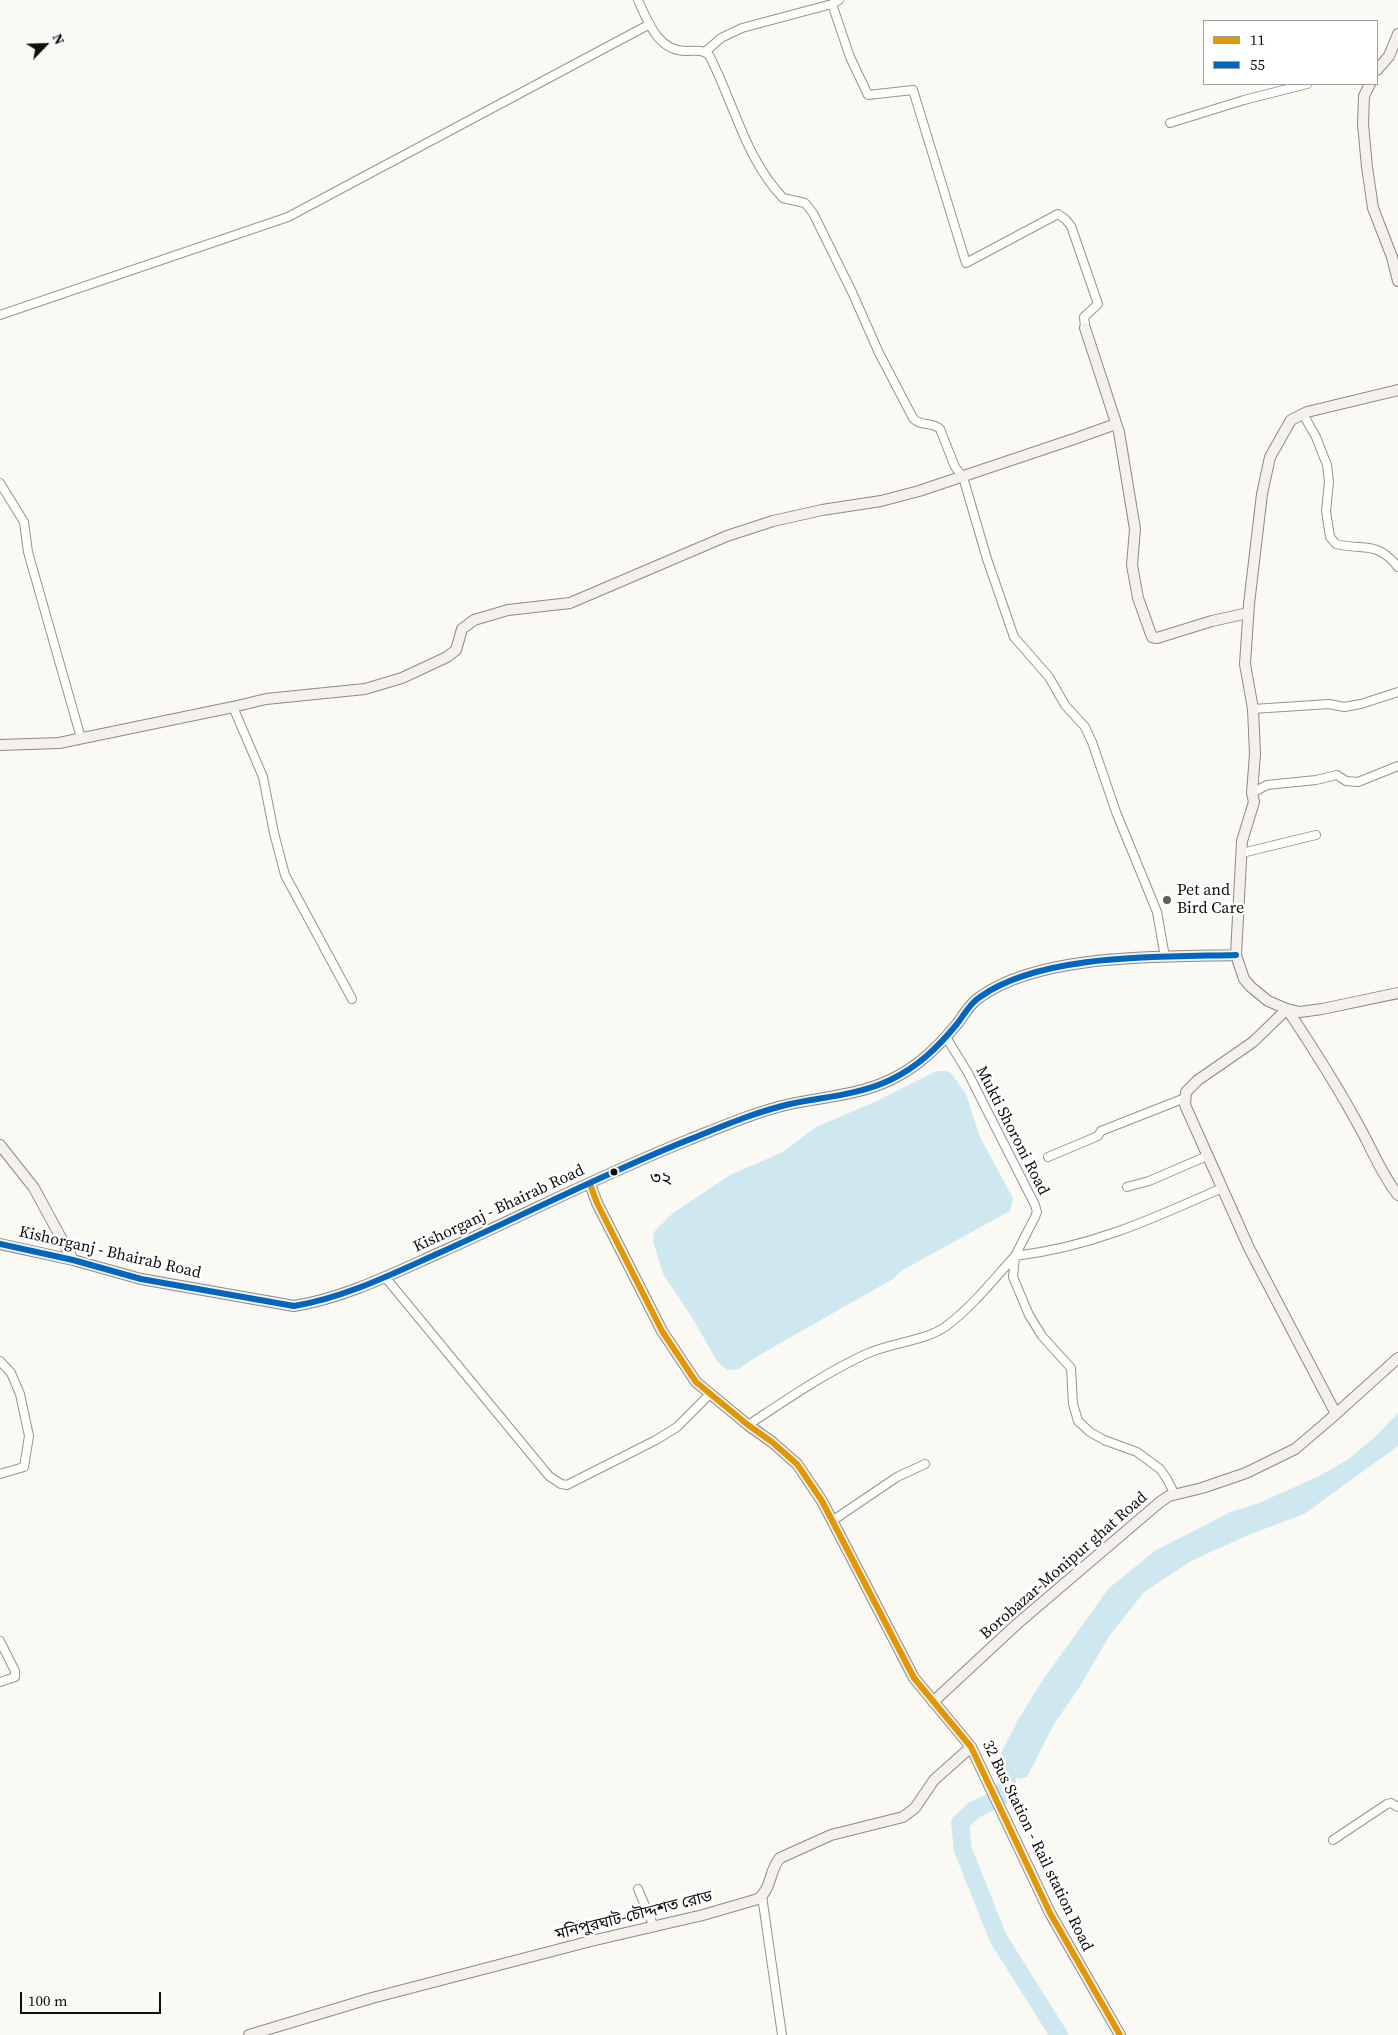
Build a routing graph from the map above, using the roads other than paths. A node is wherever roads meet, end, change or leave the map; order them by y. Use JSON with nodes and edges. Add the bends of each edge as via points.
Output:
{"nodes":[{"id":1,"x":638,"y":0,"type":"edge"},
{"id":2,"x":839,"y":0,"type":"edge"},
{"id":3,"x":832,"y":4,"type":"junction"},
{"id":4,"x":650,"y":24,"type":"junction"},
{"id":5,"x":1398,"y":34,"type":"edge"},
{"id":6,"x":705,"y":52,"type":"junction"},
{"id":7,"x":1378,"y":69,"type":"edge"},
{"id":8,"x":1303,"y":85,"type":"edge"},
{"id":9,"x":1370,"y":85,"type":"edge"},
{"id":10,"x":1170,"y":123,"type":"dead end"},
{"id":11,"x":1395,"y":256,"type":"edge"},
{"id":12,"x":1398,"y":281,"type":"edge"},
{"id":13,"x":0,"y":315,"type":"edge"},
{"id":14,"x":1085,"y":325,"type":"joint"},
{"id":15,"x":1398,"y":390,"type":"edge"},
{"id":16,"x":1303,"y":414,"type":"junction"},
{"id":17,"x":1116,"y":424,"type":"junction"},
{"id":18,"x":963,"y":477,"type":"junction"},
{"id":19,"x":0,"y":483,"type":"edge"},
{"id":20,"x":1398,"y":567,"type":"edge"},
{"id":21,"x":1248,"y":613,"type":"junction"},
{"id":22,"x":1398,"y":692,"type":"edge"},
{"id":23,"x":234,"y":707,"type":"junction"},
{"id":24,"x":1253,"y":709,"type":"junction"},
{"id":25,"x":81,"y":738,"type":"junction"},
{"id":26,"x":0,"y":745,"type":"edge"},
{"id":27,"x":1398,"y":766,"type":"edge"},
{"id":28,"x":1252,"y":793,"type":"junction"},
{"id":29,"x":1316,"y":835,"type":"dead end"},
{"id":30,"x":1242,"y":853,"type":"junction"},
{"id":31,"x":1236,"y":955,"type":"junction"},
{"id":32,"x":1165,"y":957,"type":"junction"},
{"id":33,"x":1398,"y":993,"type":"edge"},
{"id":34,"x":352,"y":999,"type":"dead end"},
{"id":35,"x":1287,"y":1009,"type":"junction"},
{"id":36,"x":946,"y":1037,"type":"junction"},
{"id":37,"x":1185,"y":1098,"type":"junction"},
{"id":38,"x":0,"y":1145,"type":"edge"},
{"id":39,"x":1207,"y":1156,"type":"junction"},
{"id":40,"x":1048,"y":1157,"type":"dead end"},
{"id":41,"x":590,"y":1184,"type":"junction"},
{"id":42,"x":1127,"y":1187,"type":"dead end"},
{"id":43,"x":1222,"y":1188,"type":"junction"},
{"id":44,"x":1398,"y":1195,"type":"edge"},
{"id":45,"x":0,"y":1244,"type":"edge"},
{"id":46,"x":1015,"y":1256,"type":"junction"},
{"id":47,"x":74,"y":1260,"type":"junction"},
{"id":48,"x":385,"y":1277,"type":"junction"},
{"id":49,"x":1397,"y":1360,"type":"edge"},
{"id":50,"x":0,"y":1361,"type":"edge"},
{"id":51,"x":711,"y":1393,"type":"junction"},
{"id":52,"x":1336,"y":1414,"type":"junction"},
{"id":53,"x":748,"y":1425,"type":"junction"},
{"id":54,"x":925,"y":1464,"type":"dead end"},
{"id":55,"x":0,"y":1474,"type":"edge"},
{"id":56,"x":1174,"y":1495,"type":"junction"},
{"id":57,"x":832,"y":1521,"type":"junction"},
{"id":58,"x":0,"y":1641,"type":"edge"},
{"id":59,"x":0,"y":1682,"type":"edge"},
{"id":60,"x":933,"y":1702,"type":"junction"},
{"id":61,"x":972,"y":1747,"type":"junction"},
{"id":62,"x":1398,"y":1807,"type":"edge"},
{"id":63,"x":1333,"y":1840,"type":"dead end"},
{"id":64,"x":638,"y":1889,"type":"dead end"},
{"id":65,"x":762,"y":1896,"type":"junction"},
{"id":66,"x":654,"y":1927,"type":"junction"},
{"id":67,"x":250,"y":2035,"type":"edge"},
{"id":68,"x":782,"y":2035,"type":"edge"},
{"id":69,"x":1120,"y":2035,"type":"edge"}],
"edges":[{"from":1,"to":4,"type":"street"},
{"from":2,"to":3,"type":"street"},
{"from":3,"to":6,"type":"street","via":[[742,28],[721,38]]},
{"from":3,"to":14,"type":"street","via":[[850,58],[868,95],[913,90],[966,263],[1058,214],[1071,226],[1098,304],[1084,317]]},
{"from":4,"to":6,"type":"street","via":[[664,45]]},
{"from":4,"to":13,"type":"street","via":[[288,217]]},
{"from":5,"to":7,"type":"street","via":[[1389,56]]},
{"from":6,"to":18,"type":"street","via":[[766,176],[783,198],[805,203],[813,213],[878,353],[913,418],[920,424],[938,427],[955,467]]},
{"from":8,"to":10,"type":"street"},
{"from":9,"to":11,"type":"street","via":[[1364,96],[1366,167],[1373,208]]},
{"from":11,"to":12,"type":"street"},
{"from":14,"to":17,"type":"street"},
{"from":15,"to":16,"type":"street"},
{"from":16,"to":20,"type":"street","via":[[1327,465],[1326,511],[1330,537],[1336,544],[1386,553]]},
{"from":16,"to":21,"type":"street","via":[[1291,420],[1270,457],[1262,494]]},
{"from":17,"to":18,"type":"street"},
{"from":17,"to":21,"type":"street","via":[[1134,529],[1132,565],[1135,584],[1152,637]]},
{"from":18,"to":23,"type":"street","via":[[882,501],[773,521],[695,548],[570,603],[508,610],[474,620],[462,629],[458,646],[452,654],[402,678],[365,688],[266,698]]},
{"from":18,"to":32,"type":"street","via":[[1014,637],[1049,678],[1085,727],[1092,742],[1116,812],[1157,912]]},
{"from":19,"to":25,"type":"street","via":[[24,522],[28,552]]},
{"from":21,"to":24,"type":"street","via":[[1244,664]]},
{"from":22,"to":24,"type":"street","via":[[1344,707],[1329,704]]},
{"from":23,"to":25,"type":"street"},
{"from":23,"to":34,"type":"street","via":[[264,777],[285,875]]},
{"from":24,"to":28,"type":"street","via":[[1256,754]]},
{"from":25,"to":26,"type":"street","via":[[59,743]]},
{"from":27,"to":28,"type":"street","via":[[1358,782],[1346,781],[1337,774],[1316,780],[1267,785]]},
{"from":28,"to":30,"type":"street","via":[[1254,802],[1242,841]]},
{"from":29,"to":30,"type":"street"},
{"from":30,"to":31,"type":"street"},
{"from":31,"to":32,"type":"street","name":"Kishorganj - Bhairab Road"},
{"from":31,"to":35,"type":"street","via":[[1244,978],[1251,987],[1268,1001]]},
{"from":32,"to":36,"type":"street","name":"Kishorganj - Bhairab Road","via":[[1062,966],[996,985],[976,999]]},
{"from":33,"to":35,"type":"street","via":[[1322,1009],[1300,1012]]},
{"from":35,"to":37,"type":"street","via":[[1253,1042],[1198,1080],[1186,1092]]},
{"from":35,"to":44,"type":"street","via":[[1331,1076],[1367,1139],[1385,1179]]},
{"from":36,"to":41,"type":"street","name":"Kishorganj - Bhairab Road","via":[[914,1067],[886,1082],[766,1110],[687,1140]]},
{"from":36,"to":46,"type":"street","name":"Mukti Shoroni Road","via":[[1036,1205],[1036,1217]]},
{"from":37,"to":39,"type":"street"},
{"from":37,"to":40,"type":"street","via":[[1101,1131],[1098,1136]]},
{"from":38,"to":47,"type":"street","via":[[34,1188]]},
{"from":39,"to":42,"type":"street"},
{"from":39,"to":43,"type":"street"},
{"from":41,"to":48,"type":"street","name":"Kishorganj - Bhairab Road"},
{"from":41,"to":51,"type":"street","name":"32 Bus Station - Rail station Road","via":[[662,1331],[696,1382]]},
{"from":43,"to":46,"type":"street","via":[[1092,1241]]},
{"from":43,"to":52,"type":"street","via":[[1268,1287]]},
{"from":45,"to":47,"type":"street","name":"Kishorganj - Bhairab Road"},
{"from":46,"to":53,"type":"street","via":[[945,1327],[867,1354]]},
{"from":46,"to":56,"type":"street","name":"Mukti Shoroni Road","via":[[1013,1277],[1029,1315],[1047,1343],[1071,1368],[1073,1404],[1078,1421],[1090,1432],[1137,1452],[1160,1469]]},
{"from":47,"to":48,"type":"street","name":"Kishorganj - Bhairab Road","via":[[141,1279],[294,1306],[317,1302]]},
{"from":48,"to":51,"type":"street","via":[[549,1476],[561,1484],[567,1485],[656,1440],[677,1427]]},
{"from":49,"to":52,"type":"street","name":"Borobazar-Monipur ghat Road"},
{"from":50,"to":55,"type":"street","via":[[20,1394],[29,1436],[24,1467]]},
{"from":51,"to":53,"type":"street","name":"32 Bus Station - Rail station Road"},
{"from":52,"to":56,"type":"street","name":"Borobazar-Monipur ghat Road","via":[[1295,1449],[1246,1473]]},
{"from":53,"to":57,"type":"street","name":"32 Bus Station - Rail station Road","via":[[797,1464]]},
{"from":54,"to":57,"type":"street","via":[[897,1477]]},
{"from":56,"to":60,"type":"street","name":"Borobazar-Monipur ghat Road","via":[[1160,1502],[1104,1548]]},
{"from":57,"to":60,"type":"street","name":"32 Bus Station - Rail station Road","via":[[910,1671]]},
{"from":58,"to":59,"type":"street","via":[[15,1671],[15,1677]]},
{"from":60,"to":61,"type":"street","name":"32 Bus Station - Rail station Road"},
{"from":61,"to":65,"type":"street","via":[[934,1780],[910,1814],[831,1835],[780,1858]]},
{"from":61,"to":69,"type":"street","name":"32 Bus Station - Rail station Road","via":[[1061,1934]]},
{"from":62,"to":63,"type":"street","via":[[1387,1804]]},
{"from":64,"to":66,"type":"street"},
{"from":65,"to":66,"type":"street","name":"মনিপুরঘাট-চৌদ্দশত রোড"},
{"from":65,"to":68,"type":"street"},
{"from":66,"to":67,"type":"street","name":"মনিপুরঘাট-চৌদ্দশত রোড","via":[[372,1998]]}]}
